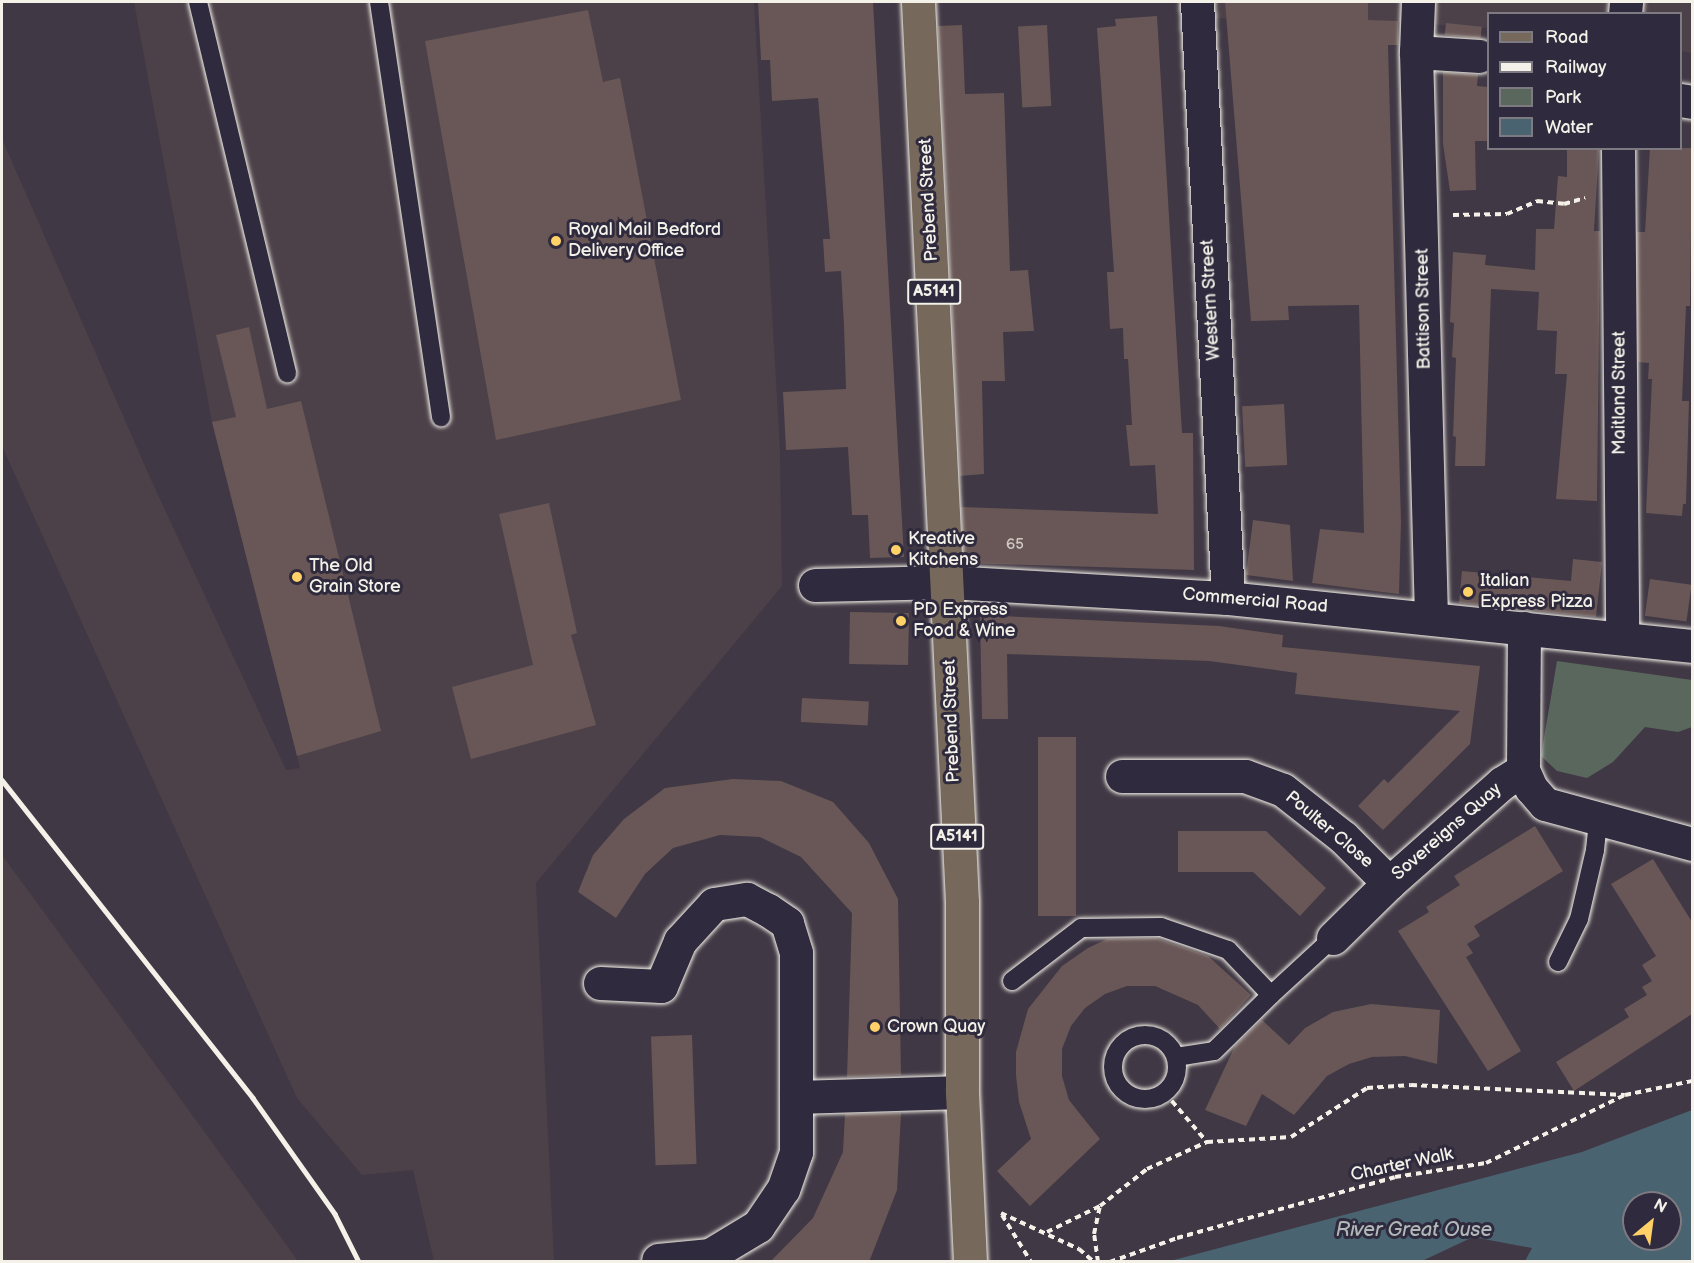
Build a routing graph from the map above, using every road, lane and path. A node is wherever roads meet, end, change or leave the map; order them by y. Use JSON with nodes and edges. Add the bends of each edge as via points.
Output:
{"nodes":[{"id":1,"x":198,"y":2,"type":"edge"},
{"id":2,"x":379,"y":2,"type":"edge"},
{"id":3,"x":918,"y":2,"type":"edge"},
{"id":4,"x":1418,"y":2,"type":"edge"},
{"id":5,"x":1197,"y":10,"type":"edge"},
{"id":6,"x":1416,"y":52,"type":"junction"},
{"id":7,"x":1479,"y":56,"type":"dead end"},
{"id":8,"x":1618,"y":150,"type":"edge"},
{"id":9,"x":1618,"y":201,"type":"junction"},
{"id":10,"x":1422,"y":215,"type":"junction"},
{"id":11,"x":287,"y":374,"type":"dead end"},
{"id":12,"x":441,"y":417,"type":"dead end"},
{"id":13,"x":948,"y":582,"type":"junction"},
{"id":14,"x":815,"y":585,"type":"dead end"},
{"id":15,"x":1228,"y":598,"type":"junction"},
{"id":16,"x":1431,"y":616,"type":"junction"},
{"id":17,"x":1524,"y":628,"type":"junction"},
{"id":18,"x":1622,"y":638,"type":"junction"},
{"id":19,"x":1692,"y":646,"type":"edge"},
{"id":20,"x":1523,"y":770,"type":"junction"},
{"id":21,"x":1122,"y":776,"type":"dead end"},
{"id":22,"x":1598,"y":819,"type":"junction"},
{"id":23,"x":1692,"y":844,"type":"edge"},
{"id":24,"x":1389,"y":883,"type":"junction"},
{"id":25,"x":1333,"y":938,"type":"joint"},
{"id":26,"x":1558,"y":962,"type":"dead end"},
{"id":27,"x":1012,"y":981,"type":"dead end"},
{"id":28,"x":600,"y":983,"type":"dead end"},
{"id":29,"x":1271,"y":995,"type":"junction"},
{"id":30,"x":1176,"y":1057,"type":"junction"},
{"id":31,"x":1692,"y":1081,"type":"edge"},
{"id":32,"x":962,"y":1092,"type":"junction"},
{"id":33,"x":1165,"y":1093,"type":"junction"},
{"id":34,"x":1625,"y":1095,"type":"junction"},
{"id":35,"x":796,"y":1097,"type":"junction"},
{"id":36,"x":1207,"y":1142,"type":"junction"},
{"id":37,"x":995,"y":1203,"type":"dead end"},
{"id":38,"x":1100,"y":1206,"type":"junction"},
{"id":39,"x":1001,"y":1213,"type":"junction"},
{"id":40,"x":1047,"y":1233,"type":"junction"},
{"id":41,"x":658,"y":1260,"type":"edge"},
{"id":42,"x":970,"y":1262,"type":"edge"},
{"id":43,"x":1030,"y":1262,"type":"edge"},
{"id":44,"x":1096,"y":1262,"type":"edge"},
{"id":45,"x":1110,"y":1262,"type":"edge"}],
"edges":[{"from":1,"to":11,"type":"lane"},
{"from":2,"to":12,"type":"lane"},
{"from":3,"to":13,"type":"main road","name":"Prebend Street","number":"A5141"},
{"from":4,"to":6,"type":"street","name":"Battison Street"},
{"from":5,"to":15,"type":"street","name":"Western Street"},
{"from":6,"to":7,"type":"street"},
{"from":6,"to":10,"type":"street","name":"Battison Street"},
{"from":8,"to":9,"type":"street","name":"Maitland Street"},
{"from":9,"to":10,"type":"path","via":[[1575,198],[1564,204],[1537,201],[1507,214]]},
{"from":9,"to":18,"type":"street","name":"Maitland Street"},
{"from":10,"to":16,"type":"street","name":"Battison Street"},
{"from":13,"to":14,"type":"street","name":"Commercial Road"},
{"from":13,"to":15,"type":"street","name":"Commercial Road"},
{"from":13,"to":32,"type":"main road","name":"Prebend Street","number":"A5141","via":[[962,902]]},
{"from":15,"to":16,"type":"street","name":"Commercial Road"},
{"from":16,"to":17,"type":"street","name":"Commercial Road"},
{"from":17,"to":18,"type":"street","name":"Commercial Road"},
{"from":17,"to":20,"type":"street"},
{"from":18,"to":19,"type":"street","name":"Commercial Road"},
{"from":20,"to":22,"type":"street","via":[[1545,804]]},
{"from":20,"to":24,"type":"street","name":"Sovereigns Quay","via":[[1502,783]]},
{"from":21,"to":24,"type":"street","name":"Poulter Close","via":[[1245,776],[1283,790],[1327,823]]},
{"from":22,"to":23,"type":"street"},
{"from":22,"to":26,"type":"lane","via":[[1579,919]]},
{"from":24,"to":25,"type":"street","name":"Sovereigns Quay"},
{"from":25,"to":29,"type":"lane","name":"Sovereigns Quay"},
{"from":27,"to":29,"type":"lane","via":[[1081,928],[1161,927],[1228,950]]},
{"from":28,"to":35,"type":"street","via":[[661,986],[680,941],[714,904],[747,899],[768,910],[787,923],[796,953]]},
{"from":29,"to":30,"type":"lane","name":"Sovereigns Quay","via":[[1214,1051]]},
{"from":30,"to":33,"type":"lane","via":[[1176,1077]]},
{"from":30,"to":33,"type":"lane","via":[[1169,1045],[1157,1037],[1142,1035],[1128,1039],[1113,1064],[1123,1091],[1136,1098],[1151,1099]]},
{"from":31,"to":34,"type":"path","name":"Charter Walk"},
{"from":32,"to":35,"type":"street"},
{"from":32,"to":42,"type":"main road","name":"Prebend Street","number":"A5141"},
{"from":33,"to":36,"type":"path"},
{"from":34,"to":36,"type":"path","via":[[1411,1085],[1367,1088],[1291,1137]]},
{"from":34,"to":45,"type":"path","name":"Charter Walk","via":[[1486,1163],[1395,1177],[1177,1238]]},
{"from":35,"to":41,"type":"street","via":[[796,1152],[783,1189],[758,1226],[710,1256]]},
{"from":36,"to":38,"type":"path","via":[[1147,1169]]},
{"from":37,"to":39,"type":"path"},
{"from":38,"to":40,"type":"path"},
{"from":38,"to":44,"type":"path","via":[[1094,1234]]},
{"from":39,"to":40,"type":"path"},
{"from":39,"to":43,"type":"path"},
{"from":40,"to":44,"type":"path"}]}
